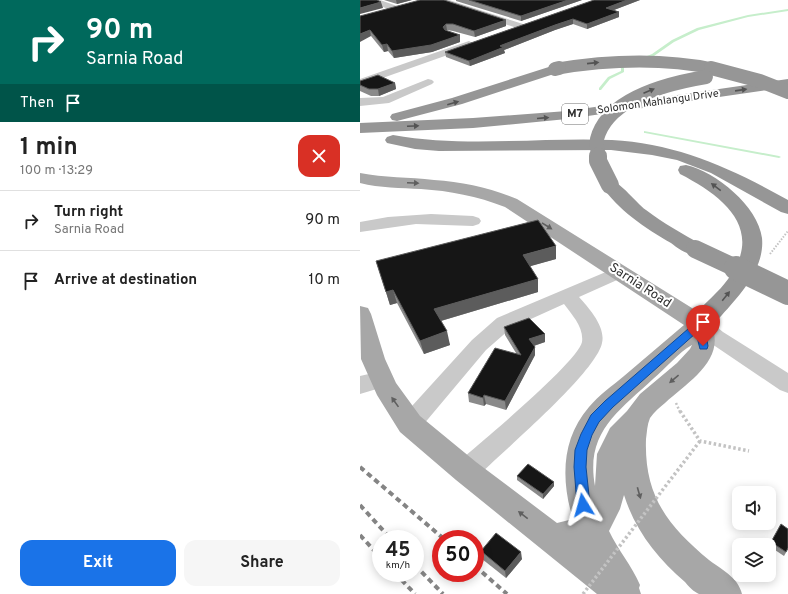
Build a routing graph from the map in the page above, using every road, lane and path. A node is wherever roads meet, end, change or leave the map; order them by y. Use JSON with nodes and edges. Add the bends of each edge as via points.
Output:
{"nodes":[{"id":1,"x":372,"y":0,"type":"edge"},
{"id":2,"x":440,"y":0,"type":"edge"},
{"id":3,"x":382,"y":13,"type":"edge"},
{"id":4,"x":506,"y":31,"type":"edge"},
{"id":5,"x":457,"y":36,"type":"edge"},
{"id":6,"x":782,"y":74,"type":"edge"},
{"id":7,"x":428,"y":82,"type":"dead end"},
{"id":8,"x":360,"y":83,"type":"edge"},
{"id":9,"x":788,"y":92,"type":"edge"},
{"id":10,"x":788,"y":96,"type":"edge"},
{"id":11,"x":360,"y":102,"type":"edge"},
{"id":12,"x":360,"y":124,"type":"edge"},
{"id":13,"x":360,"y":128,"type":"edge"},
{"id":14,"x":392,"y":140,"type":"junction"},
{"id":15,"x":360,"y":141,"type":"edge"},
{"id":16,"x":556,"y":146,"type":"junction"},
{"id":17,"x":360,"y":178,"type":"edge"},
{"id":18,"x":380,"y":181,"type":"junction"},
{"id":19,"x":360,"y":184,"type":"edge"},
{"id":20,"x":788,"y":208,"type":"edge"},
{"id":21,"x":473,"y":221,"type":"dead end"},
{"id":22,"x":360,"y":227,"type":"edge"},
{"id":23,"x":788,"y":231,"type":"edge"},
{"id":24,"x":767,"y":259,"type":"dead end"},
{"id":25,"x":620,"y":272,"type":"junction"},
{"id":26,"x":788,"y":294,"type":"edge"},
{"id":27,"x":567,"y":295,"type":"junction"},
{"id":28,"x":360,"y":314,"type":"edge"},
{"id":29,"x":700,"y":324,"type":"junction"},
{"id":30,"x":371,"y":382,"type":"edge"},
{"id":31,"x":667,"y":384,"type":"junction"},
{"id":32,"x":788,"y":384,"type":"edge"},
{"id":33,"x":637,"y":417,"type":"junction"},
{"id":34,"x":410,"y":424,"type":"junction"},
{"id":35,"x":700,"y":441,"type":"junction"},
{"id":36,"x":750,"y":451,"type":"dead end"},
{"id":37,"x":466,"y":471,"type":"junction"},
{"id":38,"x":590,"y":528,"type":"junction"},
{"id":39,"x":554,"y":539,"type":"junction"},
{"id":40,"x":583,"y":594,"type":"edge"},
{"id":41,"x":624,"y":594,"type":"edge"},
{"id":42,"x":629,"y":594,"type":"edge"},
{"id":43,"x":725,"y":594,"type":"edge"}],
"edges":[{"from":1,"to":3,"type":"street","via":[[401,8]]},
{"from":2,"to":4,"type":"street","via":[[523,25]]},
{"from":5,"to":8,"type":"street","via":[[477,41]]},
{"from":13,"to":6,"type":"highway","name":"Solomon Mahlangu Drive","number":"M7","one_way":true,"via":[[465,124],[567,115]]},
{"from":26,"to":6,"type":"highway","one_way":true,"bridge":true,"via":[[695,249],[650,222],[610,185],[595,154],[595,145],[610,116],[647,91],[706,77]]},
{"from":7,"to":11,"type":"street","via":[[384,100]]},
{"from":12,"to":9,"type":"highway","one_way":true,"bridge":true,"via":[[434,108],[555,69],[609,61],[669,62],[728,71]]},
{"from":10,"to":14,"type":"highway","name":"Solomon Mahlangu Drive","number":"M7","via":[[567,127]]},
{"from":14,"to":15,"type":"highway","name":"Solomon Mahlangu Drive","number":"M7"},
{"from":14,"to":16,"type":"highway","via":[[434,146]]},
{"from":16,"to":20,"type":"highway","via":[[611,145],[676,155],[727,174]]},
{"from":29,"to":16,"type":"highway","one_way":true,"via":[[724,299],[748,263],[753,235],[740,208],[707,181],[671,164],[632,154]]},
{"from":17,"to":18,"type":"main road","name":"Sarnia Road"},
{"from":18,"to":19,"type":"main road"},
{"from":18,"to":25,"type":"main road","name":"Sarnia Road","one_way":true,"via":[[470,189],[500,198]]},
{"from":21,"to":22,"type":"street","via":[[422,219]]},
{"from":23,"to":24,"type":"path"},
{"from":25,"to":27,"type":"street"},
{"from":25,"to":29,"type":"main road","name":"Sarnia Road"},
{"from":27,"to":34,"type":"street","via":[[511,318],[491,332]]},
{"from":27,"to":37,"type":"street","via":[[591,330],[592,342],[587,355]]},
{"from":28,"to":30,"type":"main road","via":[[373,359]]},
{"from":29,"to":31,"type":"main road","one_way":true,"via":[[702,351],[696,360]]},
{"from":29,"to":32,"type":"street"},
{"from":29,"to":38,"type":"main road","via":[[609,404],[586,434],[581,450],[580,467],[583,505]]},
{"from":34,"to":30,"type":"main road","one_way":true,"via":[[386,388]]},
{"from":31,"to":33,"type":"main road"},
{"from":31,"to":35,"type":"path","via":[[680,412]]},
{"from":33,"to":38,"type":"main road","via":[[621,434],[613,449],[609,465],[608,503]]},
{"from":33,"to":43,"type":"main road","one_way":true,"via":[[632,438],[632,453],[636,483],[642,502],[662,537],[681,557]]},
{"from":34,"to":37,"type":"main road"},
{"from":35,"to":36,"type":"path"},
{"from":35,"to":40,"type":"path","bridge":true},
{"from":39,"to":37,"type":"main road","one_way":true},
{"from":38,"to":39,"type":"main road"},
{"from":38,"to":42,"type":"main road","via":[[600,550]]},
{"from":39,"to":41,"type":"main road"}]}
